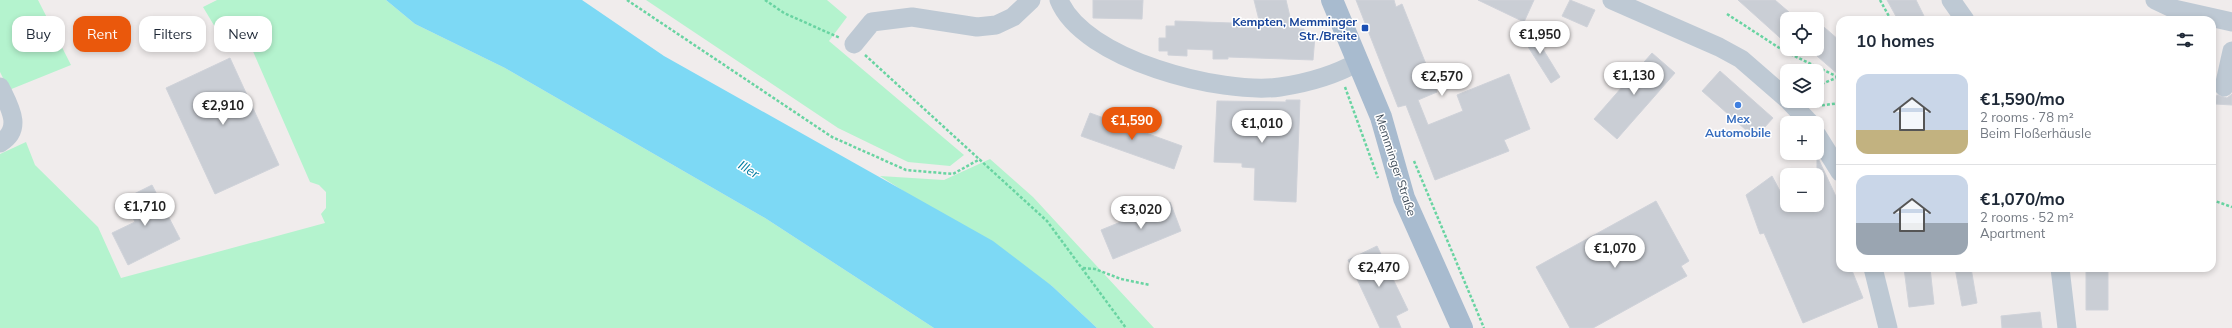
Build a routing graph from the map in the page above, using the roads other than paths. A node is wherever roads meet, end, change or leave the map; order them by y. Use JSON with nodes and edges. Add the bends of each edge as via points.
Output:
{"nodes":[{"id":1,"x":1031,"y":0,"type":"edge"},
{"id":2,"x":1059,"y":0,"type":"edge"},
{"id":3,"x":1332,"y":0,"type":"edge"},
{"id":4,"x":1612,"y":0,"type":"edge"},
{"id":5,"x":1951,"y":0,"type":"edge"},
{"id":6,"x":2155,"y":0,"type":"edge"},
{"id":7,"x":2173,"y":14,"type":"edge"},
{"id":8,"x":1962,"y":16,"type":"edge"},
{"id":9,"x":2188,"y":16,"type":"edge"},
{"id":10,"x":2216,"y":20,"type":"edge"},
{"id":11,"x":2232,"y":22,"type":"edge"},
{"id":12,"x":854,"y":44,"type":"road end"},
{"id":13,"x":2232,"y":50,"type":"edge"},
{"id":14,"x":1358,"y":62,"type":"junction"},
{"id":15,"x":0,"y":87,"type":"edge"},
{"id":16,"x":2224,"y":87,"type":"dead end"},
{"id":17,"x":1780,"y":93,"type":"edge"},
{"id":18,"x":1796,"y":108,"type":"edge"},
{"id":19,"x":1803,"y":116,"type":"edge"},
{"id":20,"x":0,"y":143,"type":"edge"},
{"id":21,"x":1824,"y":146,"type":"edge"},
{"id":22,"x":1836,"y":166,"type":"edge"},
{"id":23,"x":1874,"y":272,"type":"edge"},
{"id":24,"x":2060,"y":272,"type":"edge"},
{"id":25,"x":1462,"y":328,"type":"edge"},
{"id":26,"x":1888,"y":328,"type":"edge"},
{"id":27,"x":2067,"y":328,"type":"edge"}],
"edges":[{"from":1,"to":12,"type":"street","via":[[1013,17],[996,25],[984,26],[912,17],[872,22]]},
{"from":2,"to":14,"type":"street","via":[[1081,30],[1108,48],[1145,65],[1204,81],[1239,86],[1280,87],[1340,72]]},
{"from":3,"to":14,"type":"main road","name":"Memminger Straße"},
{"from":4,"to":17,"type":"street","via":[[1741,59]]},
{"from":5,"to":8,"type":"street"},
{"from":6,"to":7,"type":"street"},
{"from":7,"to":9,"type":"street"},
{"from":10,"to":11,"type":"street"},
{"from":13,"to":16,"type":"street"},
{"from":14,"to":25,"type":"main road","name":"Memminger Straße","via":[[1381,117],[1404,198]]},
{"from":15,"to":20,"type":"street","via":[[13,114],[14,126],[6,140]]},
{"from":18,"to":19,"type":"street"},
{"from":21,"to":22,"type":"street"},
{"from":23,"to":26,"type":"street"},
{"from":24,"to":27,"type":"street"}]}
